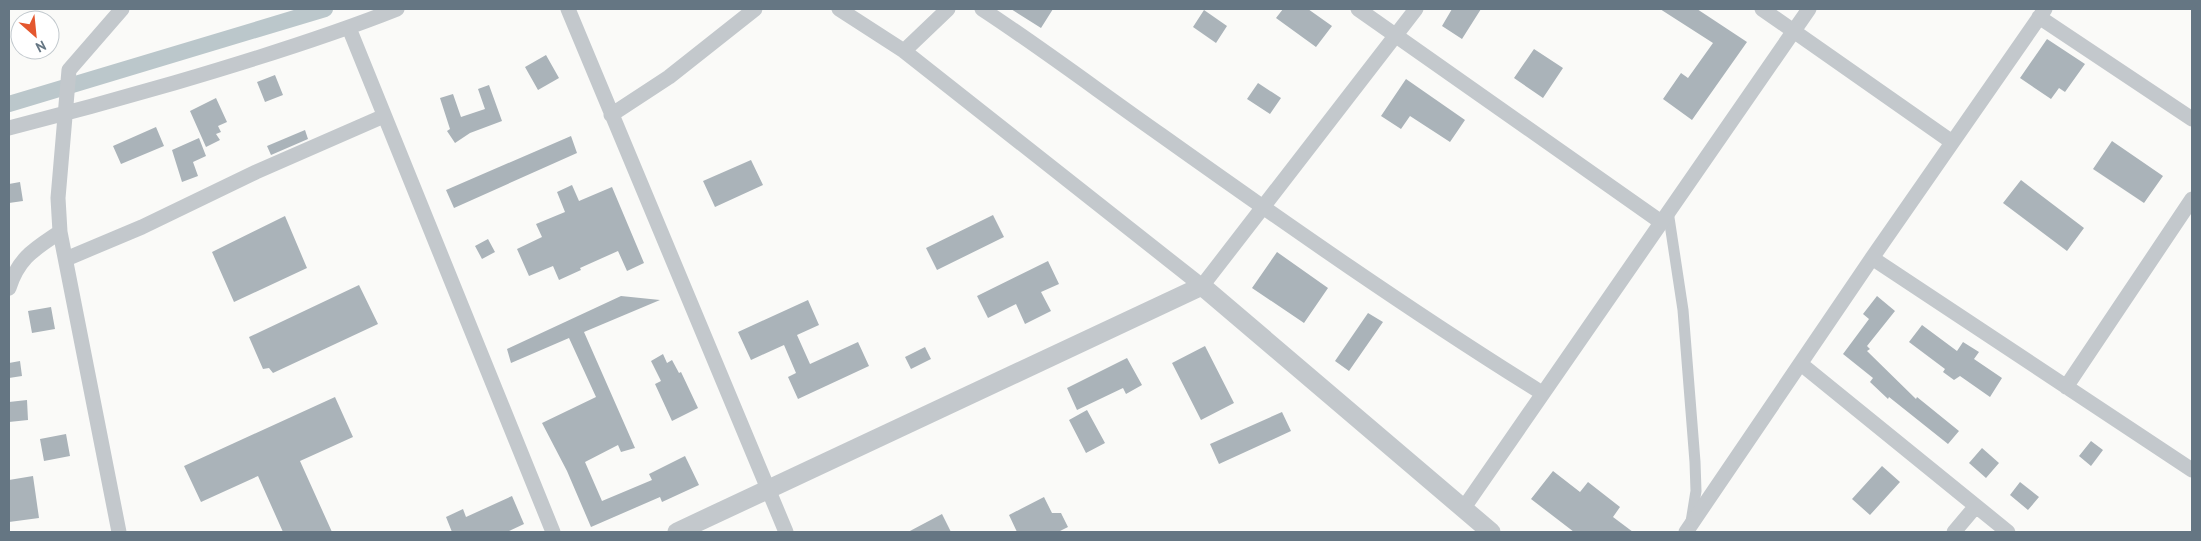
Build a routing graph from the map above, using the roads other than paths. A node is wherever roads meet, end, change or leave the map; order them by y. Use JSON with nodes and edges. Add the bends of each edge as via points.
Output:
{"nodes":[{"id":1,"x":122,"y":9,"type":"edge"},
{"id":2,"x":397,"y":9,"type":"edge"},
{"id":3,"x":568,"y":9,"type":"edge"},
{"id":4,"x":755,"y":9,"type":"edge"},
{"id":5,"x":839,"y":9,"type":"edge"},
{"id":6,"x":948,"y":9,"type":"edge"},
{"id":7,"x":982,"y":9,"type":"edge"},
{"id":8,"x":1358,"y":9,"type":"edge"},
{"id":9,"x":1416,"y":9,"type":"edge"},
{"id":10,"x":1762,"y":9,"type":"edge"},
{"id":11,"x":1809,"y":9,"type":"edge"},
{"id":12,"x":2042,"y":13,"type":"edge"},
{"id":13,"x":349,"y":28,"type":"junction"},
{"id":14,"x":1793,"y":31,"type":"junction"},
{"id":15,"x":1397,"y":36,"type":"junction"},
{"id":16,"x":904,"y":51,"type":"junction"},
{"id":17,"x":66,"y":113,"type":"junction"},
{"id":18,"x":611,"y":115,"type":"junction"},
{"id":19,"x":384,"y":116,"type":"junction"},
{"id":20,"x":2192,"y":119,"type":"edge"},
{"id":21,"x":9,"y":128,"type":"edge"},
{"id":22,"x":1952,"y":142,"type":"junction"},
{"id":23,"x":2192,"y":199,"type":"edge"},
{"id":24,"x":1263,"y":206,"type":"junction"},
{"id":25,"x":1665,"y":216,"type":"junction"},
{"id":26,"x":60,"y":232,"type":"junction"},
{"id":27,"x":1872,"y":258,"type":"junction"},
{"id":28,"x":66,"y":259,"type":"junction"},
{"id":29,"x":1202,"y":286,"type":"junction"},
{"id":30,"x":9,"y":288,"type":"edge"},
{"id":31,"x":1800,"y":364,"type":"junction"},
{"id":32,"x":2066,"y":387,"type":"junction"},
{"id":33,"x":1542,"y":393,"type":"junction"},
{"id":34,"x":2191,"y":466,"type":"edge"},
{"id":35,"x":767,"y":490,"type":"junction"},
{"id":36,"x":1976,"y":506,"type":"junction"},
{"id":37,"x":1463,"y":509,"type":"junction"},
{"id":38,"x":1688,"y":528,"type":"edge"},
{"id":39,"x":119,"y":532,"type":"edge"},
{"id":40,"x":553,"y":532,"type":"edge"},
{"id":41,"x":676,"y":532,"type":"edge"},
{"id":42,"x":786,"y":532,"type":"edge"},
{"id":43,"x":1491,"y":532,"type":"edge"},
{"id":44,"x":1954,"y":532,"type":"edge"},
{"id":45,"x":2008,"y":532,"type":"edge"}],
"edges":[{"from":1,"to":17,"type":"street","via":[[69,70]]},
{"from":2,"to":13,"type":"street"},
{"from":3,"to":18,"type":"street"},
{"from":4,"to":18,"type":"street","via":[[682,68]]},
{"from":5,"to":16,"type":"street"},
{"from":6,"to":16,"type":"street"},
{"from":7,"to":24,"type":"street"},
{"from":8,"to":15,"type":"street"},
{"from":9,"to":15,"type":"street"},
{"from":10,"to":14,"type":"street"},
{"from":11,"to":14,"type":"street"},
{"from":12,"to":20,"type":"street"},
{"from":12,"to":22,"type":"street"},
{"from":13,"to":17,"type":"street","via":[[279,52]]},
{"from":13,"to":19,"type":"street"},
{"from":14,"to":22,"type":"street"},
{"from":14,"to":25,"type":"street"},
{"from":15,"to":24,"type":"street"},
{"from":15,"to":25,"type":"street"},
{"from":16,"to":29,"type":"street"},
{"from":17,"to":21,"type":"street"},
{"from":17,"to":26,"type":"street","via":[[58,198]]},
{"from":18,"to":35,"type":"street"},
{"from":19,"to":28,"type":"street"},
{"from":19,"to":40,"type":"street"},
{"from":22,"to":27,"type":"street"},
{"from":23,"to":32,"type":"street"},
{"from":24,"to":29,"type":"street"},
{"from":24,"to":33,"type":"street","via":[[1457,340]]},
{"from":25,"to":33,"type":"street"},
{"from":25,"to":38,"type":"street","via":[[1683,310],[1695,462],[1696,491]]},
{"from":26,"to":28,"type":"street"},
{"from":26,"to":30,"type":"street","via":[[27,254],[17,267]]},
{"from":27,"to":31,"type":"street"},
{"from":27,"to":32,"type":"street"},
{"from":28,"to":39,"type":"street"},
{"from":29,"to":35,"type":"street"},
{"from":29,"to":37,"type":"street"},
{"from":31,"to":36,"type":"street"},
{"from":31,"to":38,"type":"street"},
{"from":32,"to":34,"type":"street"},
{"from":33,"to":37,"type":"street"},
{"from":35,"to":41,"type":"street"},
{"from":35,"to":42,"type":"street"},
{"from":36,"to":44,"type":"street"},
{"from":36,"to":45,"type":"street"},
{"from":37,"to":43,"type":"street"}]}
